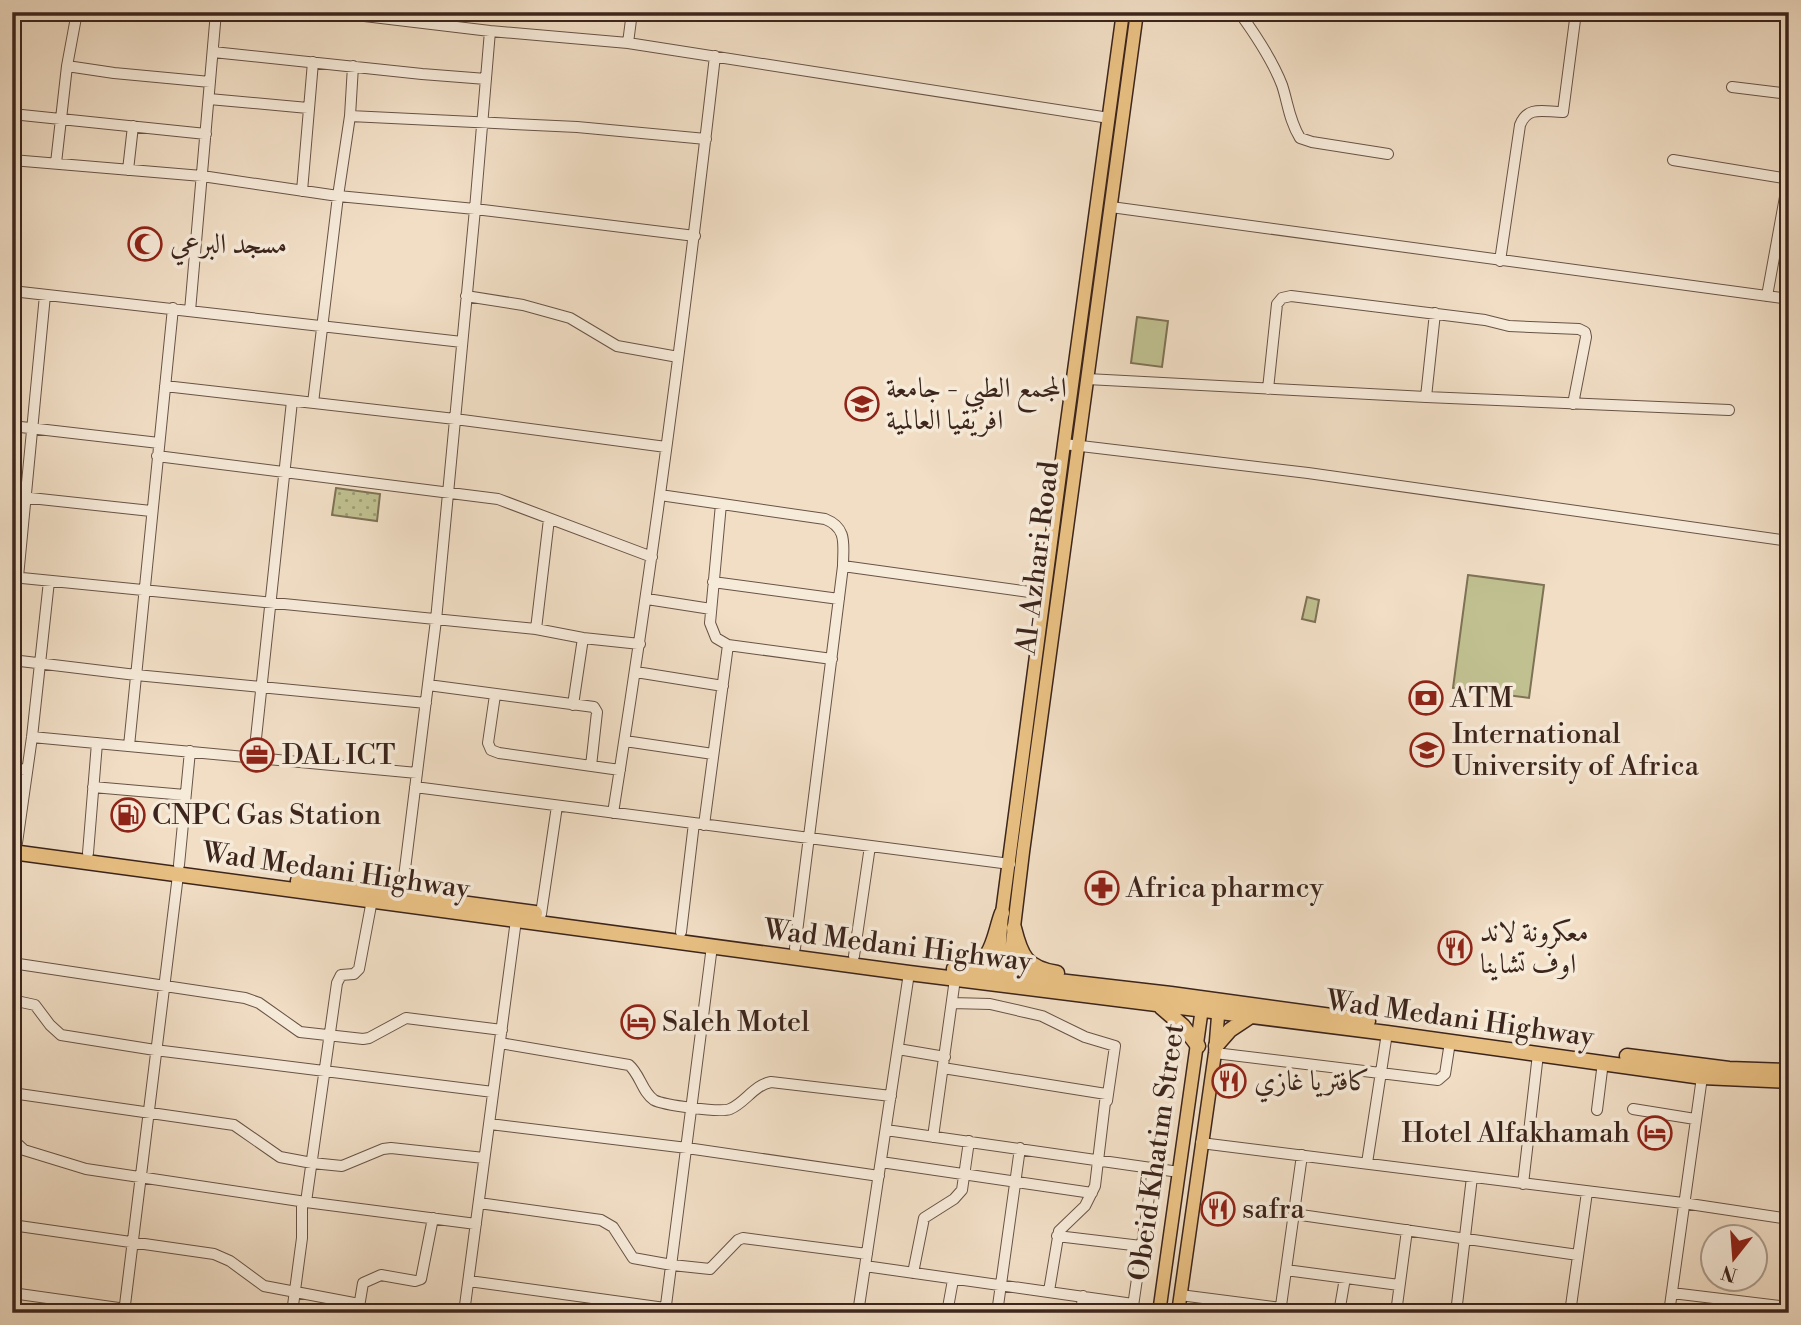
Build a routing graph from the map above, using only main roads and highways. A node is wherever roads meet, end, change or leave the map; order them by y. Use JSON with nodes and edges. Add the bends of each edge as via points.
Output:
{"nodes":[{"id":1,"x":1123,"y":12,"type":"edge"},
{"id":2,"x":1137,"y":12,"type":"edge"},
{"id":3,"x":1022,"y":816,"type":"junction"},
{"id":4,"x":14,"y":845,"type":"edge"},
{"id":5,"x":178,"y":870,"type":"junction"},
{"id":6,"x":402,"y":899,"type":"junction"},
{"id":7,"x":1002,"y":913,"type":"junction"},
{"id":8,"x":1014,"y":928,"type":"junction"},
{"id":9,"x":956,"y":975,"type":"junction"},
{"id":10,"x":1003,"y":979,"type":"junction"},
{"id":11,"x":1166,"y":1000,"type":"junction"},
{"id":12,"x":1202,"y":1005,"type":"junction"},
{"id":13,"x":1219,"y":1007,"type":"junction"},
{"id":14,"x":1251,"y":1016,"type":"junction"},
{"id":15,"x":1198,"y":1046,"type":"junction"},
{"id":16,"x":1215,"y":1050,"type":"junction"},
{"id":17,"x":1781,"y":1079,"type":"edge"},
{"id":18,"x":1159,"y":1313,"type":"edge"},
{"id":19,"x":1178,"y":1313,"type":"edge"}],
"edges":[{"from":1,"to":3,"type":"main road","name":"Al-Azhari Road","via":[[1044,594]]},
{"from":2,"to":3,"type":"main road","name":"Al-Azhari Road"},
{"from":3,"to":7,"type":"main road","name":"Al-Azhari Road"},
{"from":3,"to":8,"type":"main road","name":"Al-Azhari Road"},
{"from":4,"to":5,"type":"highway","name":"Wad Medani Highway"},
{"from":4,"to":5,"type":"highway","name":"Wad Medani Highway"},
{"from":5,"to":6,"type":"highway","name":"Wad Medani Highway"},
{"from":5,"to":6,"type":"highway","name":"Wad Medani Highway","via":[[372,900]]},
{"from":6,"to":9,"type":"highway","name":"Wad Medani Highway","via":[[681,932]]},
{"from":6,"to":9,"type":"highway","name":"Wad Medani Highway","via":[[516,920],[909,973]]},
{"from":7,"to":9,"type":"highway","via":[[985,959]]},
{"from":7,"to":10,"type":"main road","name":"Al-Azhari Road"},
{"from":8,"to":10,"type":"main road","name":"Al-Azhari Road"},
{"from":8,"to":11,"type":"highway","via":[[1024,958],[1036,967],[1160,988]]},
{"from":9,"to":10,"type":"highway","name":"Wad Medani Highway"},
{"from":10,"to":11,"type":"highway","name":"Wad Medani Highway"},
{"from":11,"to":12,"type":"highway","name":"Wad Medani Highway"},
{"from":11,"to":15,"type":"highway"},
{"from":12,"to":13,"type":"highway","name":"Wad Medani Highway"},
{"from":12,"to":15,"type":"main road","name":"Obeid Khatim Street"},
{"from":13,"to":14,"type":"highway","name":"Wad Medani Highway"},
{"from":13,"to":16,"type":"main road","name":"Obeid Khatim Street"},
{"from":13,"to":17,"type":"highway","name":"Wad Medani Highway"},
{"from":14,"to":16,"type":"highway","via":[[1230,1030]]},
{"from":14,"to":17,"type":"highway","name":"Wad Medani Highway","via":[[1702,1077]]},
{"from":15,"to":18,"type":"main road","name":"Obeid Khatim Street"},
{"from":16,"to":19,"type":"main road","name":"Obeid Khatim Street"}]}
